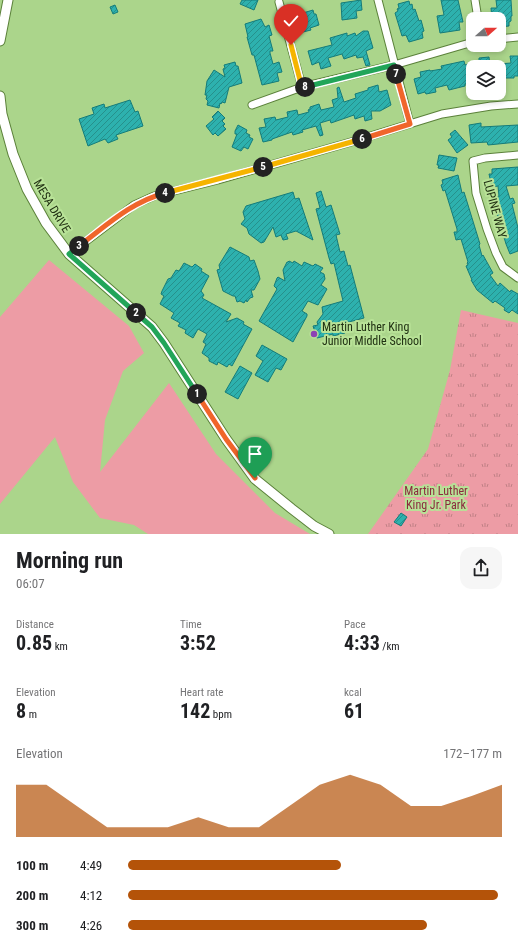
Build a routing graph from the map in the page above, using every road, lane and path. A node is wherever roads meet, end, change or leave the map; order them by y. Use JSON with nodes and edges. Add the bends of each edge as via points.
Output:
{"nodes":[{"id":1,"x":8,"y":0,"type":"edge"},
{"id":2,"x":378,"y":0,"type":"edge"},
{"id":3,"x":475,"y":0,"type":"edge"},
{"id":4,"x":279,"y":2,"type":"dead end"},
{"id":5,"x":477,"y":12,"type":"edge"},
{"id":6,"x":518,"y":37,"type":"edge"},
{"id":7,"x":506,"y":38,"type":"edge"},
{"id":8,"x":0,"y":41,"type":"edge"},
{"id":9,"x":466,"y":44,"type":"edge"},
{"id":10,"x":394,"y":65,"type":"junction"},
{"id":11,"x":302,"y":88,"type":"junction"},
{"id":12,"x":0,"y":96,"type":"edge"},
{"id":13,"x":518,"y":104,"type":"edge"},
{"id":14,"x":252,"y":105,"type":"dead end"},
{"id":15,"x":410,"y":124,"type":"junction"},
{"id":16,"x":518,"y":155,"type":"edge"},
{"id":17,"x":69,"y":254,"type":"junction"},
{"id":18,"x":518,"y":278,"type":"edge"},
{"id":19,"x":330,"y":534,"type":"edge"}],
"edges":[{"from":1,"to":8,"type":"main road"},
{"from":2,"to":10,"type":"street"},
{"from":3,"to":5,"type":"street"},
{"from":4,"to":11,"type":"street"},
{"from":6,"to":7,"type":"street"},
{"from":9,"to":10,"type":"street"},
{"from":10,"to":11,"type":"street"},
{"from":10,"to":15,"type":"street"},
{"from":11,"to":14,"type":"street"},
{"from":12,"to":17,"type":"main road","name":"MESA DRIVE","via":[[13,154],[27,190],[46,223]]},
{"from":13,"to":15,"type":"street","via":[[442,114]]},
{"from":15,"to":17,"type":"street","via":[[154,196],[134,205]]},
{"from":16,"to":18,"type":"street","name":"LUPINE WAY","via":[[473,161],[476,193],[496,254],[503,267]]},
{"from":17,"to":19,"type":"main road","name":"MESA DRIVE","via":[[152,327],[255,478],[314,526]]}]}
